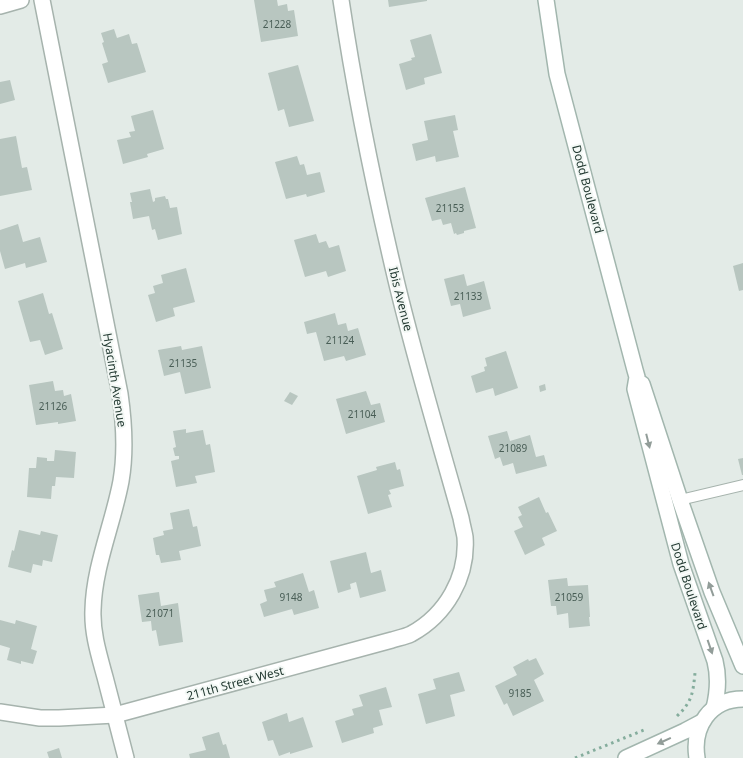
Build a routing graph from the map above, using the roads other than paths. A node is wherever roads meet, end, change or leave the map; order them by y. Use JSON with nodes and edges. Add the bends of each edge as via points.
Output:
{"nodes":[{"id":1,"x":21,"y":0,"type":"edge"},
{"id":2,"x":42,"y":0,"type":"edge"},
{"id":3,"x":341,"y":0,"type":"edge"},
{"id":4,"x":546,"y":0,"type":"edge"},
{"id":5,"x":0,"y":6,"type":"edge"},
{"id":6,"x":637,"y":377,"type":"junction"},
{"id":7,"x":743,"y":485,"type":"edge"},
{"id":8,"x":680,"y":500,"type":"junction"},
{"id":9,"x":452,"y":594,"type":"joint"},
{"id":10,"x":743,"y":666,"type":"edge"},
{"id":11,"x":743,"y":699,"type":"edge"},
{"id":12,"x":714,"y":708,"type":"junction"},
{"id":13,"x":0,"y":712,"type":"edge"},
{"id":14,"x":115,"y":715,"type":"junction"},
{"id":15,"x":702,"y":722,"type":"junction"},
{"id":16,"x":126,"y":758,"type":"edge"},
{"id":17,"x":626,"y":758,"type":"edge"},
{"id":18,"x":697,"y":758,"type":"edge"}],
"edges":[{"from":1,"to":5,"type":"street"},
{"from":2,"to":14,"type":"street","name":"Hyacinth Avenue","via":[[124,422],[122,479],[97,574],[92,611],[97,649]]},
{"from":3,"to":9,"type":"street","name":"Ibis Avenue","via":[[360,116],[384,227],[465,537],[460,575]]},
{"from":4,"to":6,"type":"street","name":"Dodd Boulevard","via":[[557,74]]},
{"from":6,"to":8,"type":"street","name":"Dodd Boulevard","via":[[644,386]]},
{"from":6,"to":12,"type":"street","name":"Dodd Boulevard","one_way":true,"via":[[635,389],[669,521],[718,672]]},
{"from":7,"to":8,"type":"lane"},
{"from":10,"to":8,"type":"street","name":"Dodd Boulevard","one_way":true,"via":[[712,592]]},
{"from":9,"to":14,"type":"street","name":"211th Street West","via":[[441,610],[410,634]]},
{"from":11,"to":12,"type":"street"},
{"from":12,"to":15,"type":"street"},
{"from":13,"to":14,"type":"street","name":"211th Street West","via":[[40,718]]},
{"from":14,"to":16,"type":"street","name":"Hyacinth Avenue"},
{"from":15,"to":17,"type":"street","one_way":true},
{"from":15,"to":18,"type":"street","via":[[696,740]]}]}
